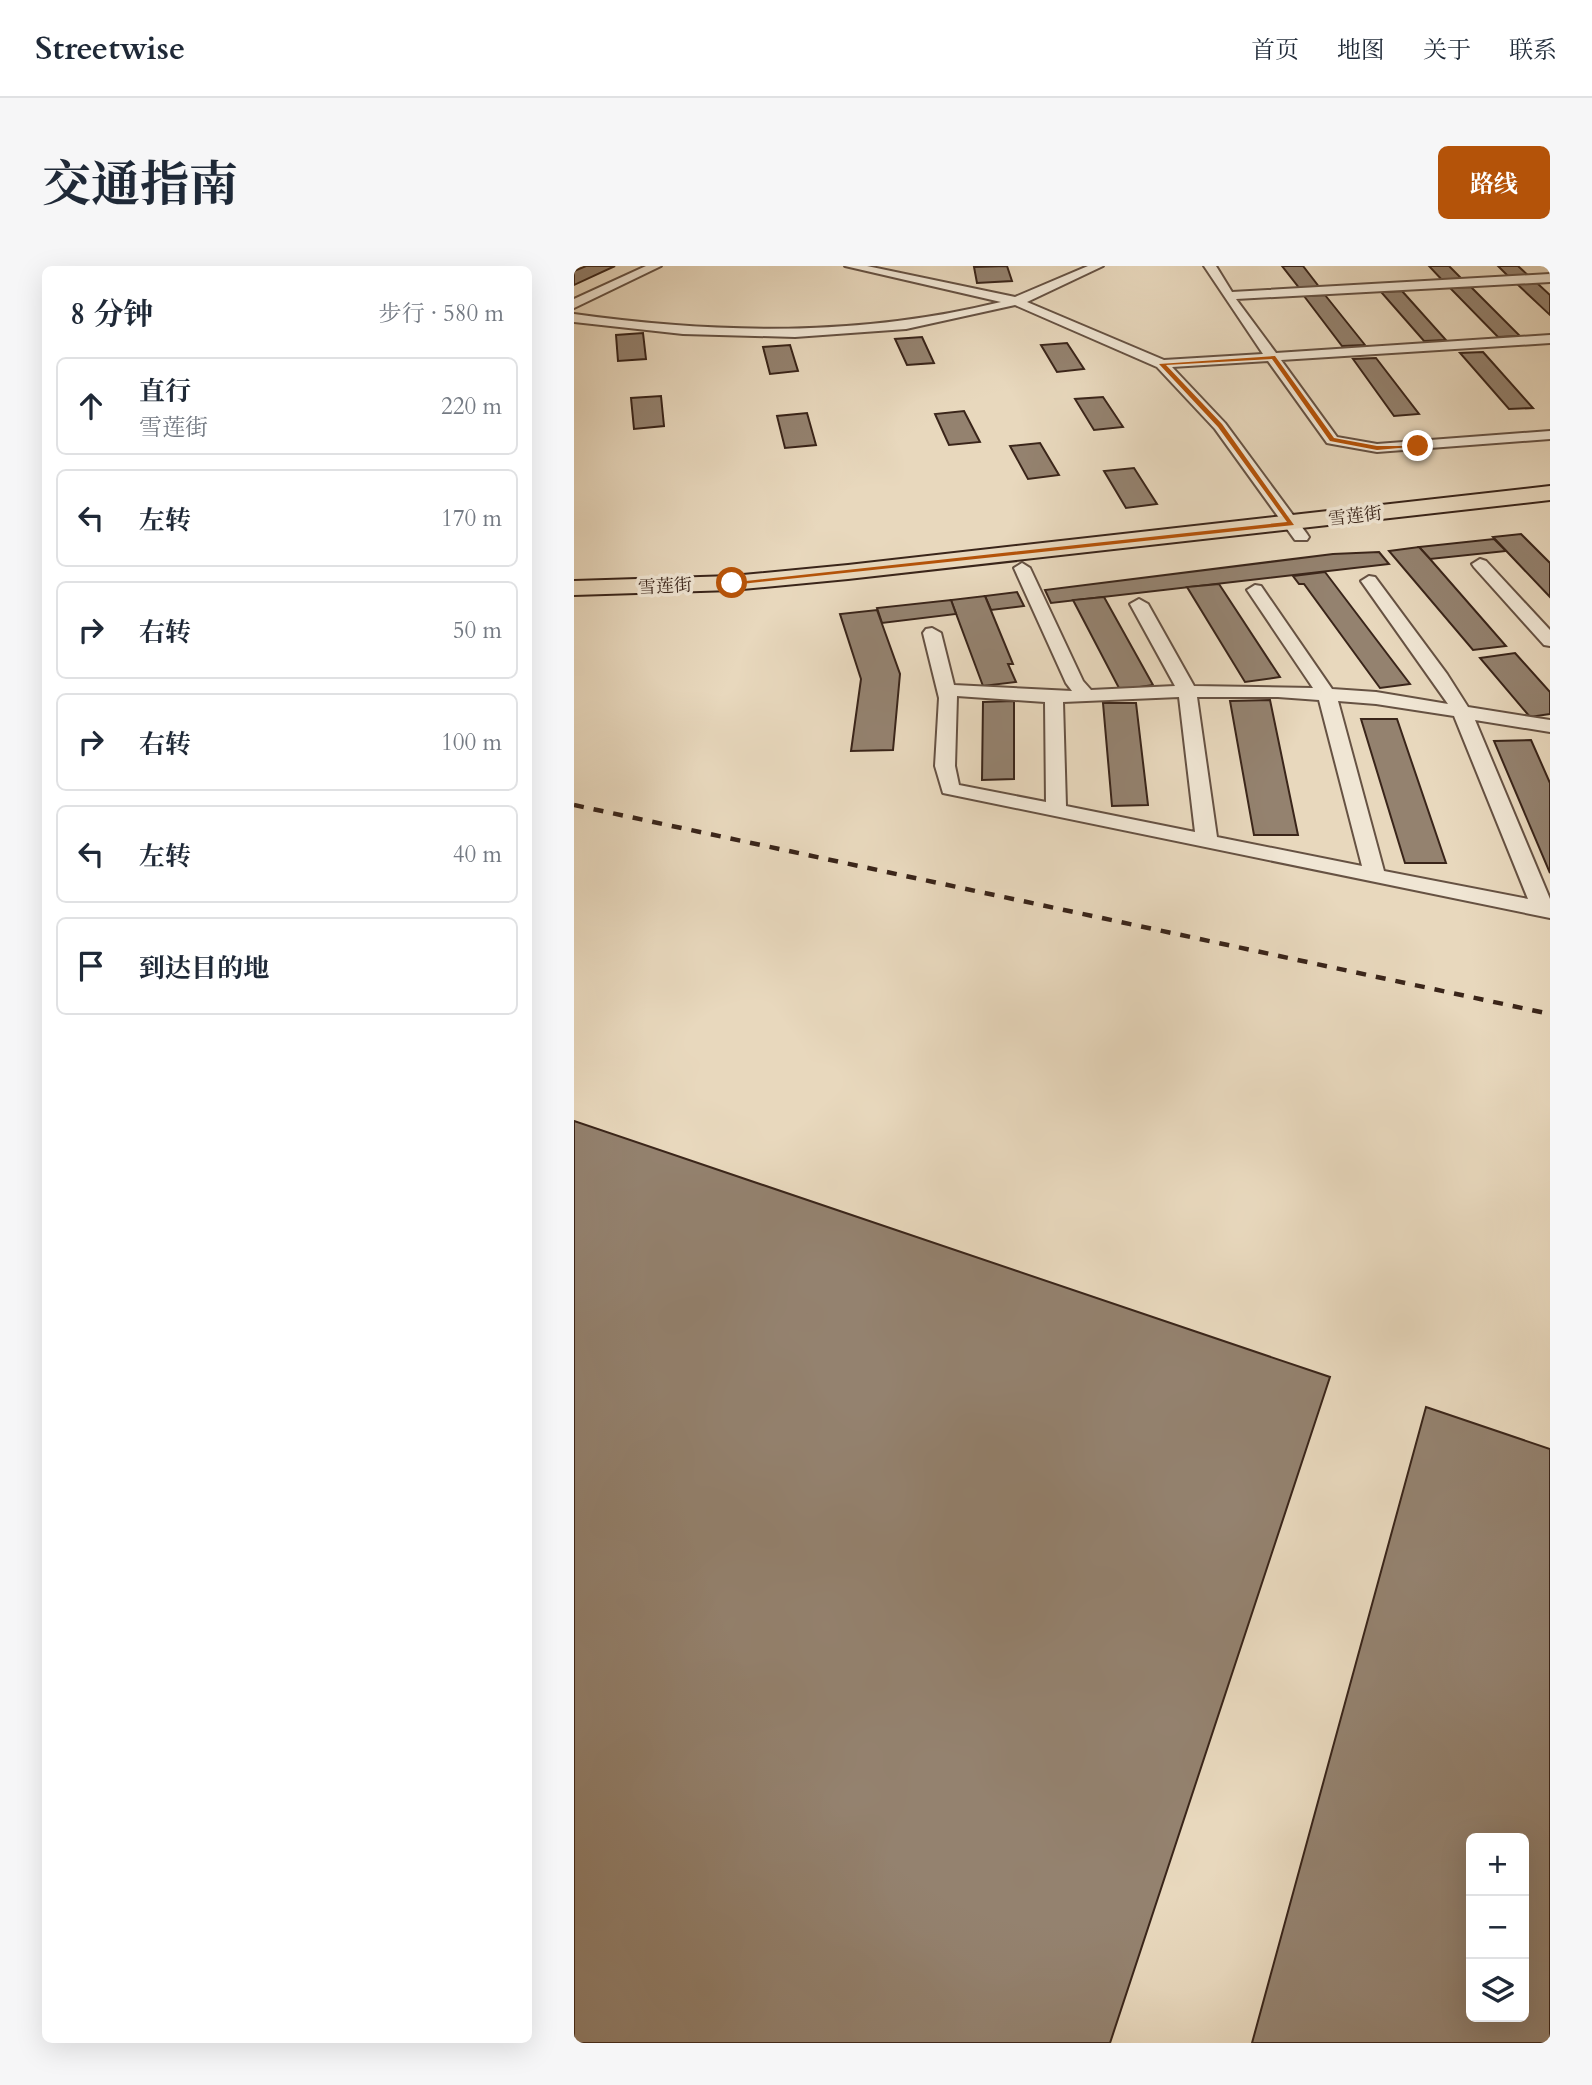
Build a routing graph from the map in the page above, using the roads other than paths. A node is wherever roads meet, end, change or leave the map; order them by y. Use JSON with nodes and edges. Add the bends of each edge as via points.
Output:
{"nodes":[{"id":1,"x":655,"y":266,"type":"edge"},
{"id":2,"x":851,"y":266,"type":"edge"},
{"id":3,"x":1097,"y":266,"type":"edge"},
{"id":4,"x":1210,"y":266,"type":"edge"},
{"id":5,"x":1536,"y":266,"type":"edge"},
{"id":6,"x":1550,"y":279,"type":"edge"},
{"id":7,"x":1228,"y":296,"type":"junction"},
{"id":8,"x":1015,"y":301,"type":"junction"},
{"id":9,"x":574,"y":304,"type":"edge"},
{"id":10,"x":574,"y":318,"type":"edge"},
{"id":11,"x":1550,"y":339,"type":"edge"},
{"id":12,"x":1273,"y":357,"type":"junction"},
{"id":13,"x":1162,"y":364,"type":"junction"},
{"id":14,"x":1550,"y":435,"type":"edge"},
{"id":15,"x":1550,"y":493,"type":"edge"},
{"id":16,"x":1550,"y":509,"type":"edge"},
{"id":17,"x":1296,"y":530,"type":"junction"},
{"id":18,"x":1480,"y":564,"type":"dead end"},
{"id":19,"x":1022,"y":568,"type":"junction"},
{"id":20,"x":1369,"y":581,"type":"dead end"},
{"id":21,"x":574,"y":588,"type":"edge"},
{"id":22,"x":1255,"y":590,"type":"dead end"},
{"id":23,"x":574,"y":601,"type":"edge"},
{"id":24,"x":1139,"y":604,"type":"dead end"},
{"id":25,"x":932,"y":632,"type":"dead end"},
{"id":26,"x":1550,"y":640,"type":"edge"},
{"id":27,"x":946,"y":690,"type":"junction"},
{"id":28,"x":1187,"y":691,"type":"junction"},
{"id":29,"x":1086,"y":695,"type":"junction"},
{"id":30,"x":1326,"y":695,"type":"junction"},
{"id":31,"x":1054,"y":697,"type":"junction"},
{"id":32,"x":1462,"y":712,"type":"junction"},
{"id":33,"x":1550,"y":726,"type":"edge"},
{"id":34,"x":1056,"y":810,"type":"junction"},
{"id":35,"x":1207,"y":841,"type":"junction"},
{"id":36,"x":1375,"y":876,"type":"junction"},
{"id":37,"x":1547,"y":910,"type":"edge"}],
"edges":[{"from":1,"to":9,"type":"street"},
{"from":2,"to":8,"type":"street"},
{"from":3,"to":8,"type":"street"},
{"from":4,"to":7,"type":"street"},
{"from":5,"to":6,"type":"street"},
{"from":6,"to":7,"type":"street"},
{"from":7,"to":12,"type":"street"},
{"from":8,"to":10,"type":"street","via":[[945,318],[811,333],[715,331]]},
{"from":8,"to":13,"type":"street"},
{"from":11,"to":12,"type":"street"},
{"from":12,"to":13,"type":"street"},
{"from":12,"to":14,"type":"street","via":[[1332,440],[1377,448]]},
{"from":13,"to":17,"type":"street","via":[[1220,426]]},
{"from":15,"to":17,"type":"main road","name":"雪莲街"},
{"from":16,"to":17,"type":"main road","name":"雪莲街"},
{"from":17,"to":19,"type":"main road","name":"雪莲街"},
{"from":17,"to":21,"type":"main road","name":"雪莲街","via":[[732,583]]},
{"from":18,"to":26,"type":"street"},
{"from":19,"to":23,"type":"main road","name":"雪莲街","via":[[730,597]]},
{"from":19,"to":29,"type":"street","via":[[1074,682]]},
{"from":20,"to":32,"type":"street"},
{"from":22,"to":30,"type":"street"},
{"from":24,"to":28,"type":"street"},
{"from":25,"to":27,"type":"street"},
{"from":27,"to":31,"type":"street"},
{"from":27,"to":34,"type":"street","via":[[945,766],[950,789]]},
{"from":28,"to":29,"type":"street"},
{"from":28,"to":30,"type":"street"},
{"from":28,"to":35,"type":"street"},
{"from":29,"to":31,"type":"street"},
{"from":30,"to":32,"type":"street"},
{"from":30,"to":36,"type":"street"},
{"from":31,"to":34,"type":"street"},
{"from":32,"to":33,"type":"street"},
{"from":32,"to":37,"type":"street"},
{"from":34,"to":35,"type":"street"},
{"from":35,"to":36,"type":"street"},
{"from":36,"to":37,"type":"street"}]}
